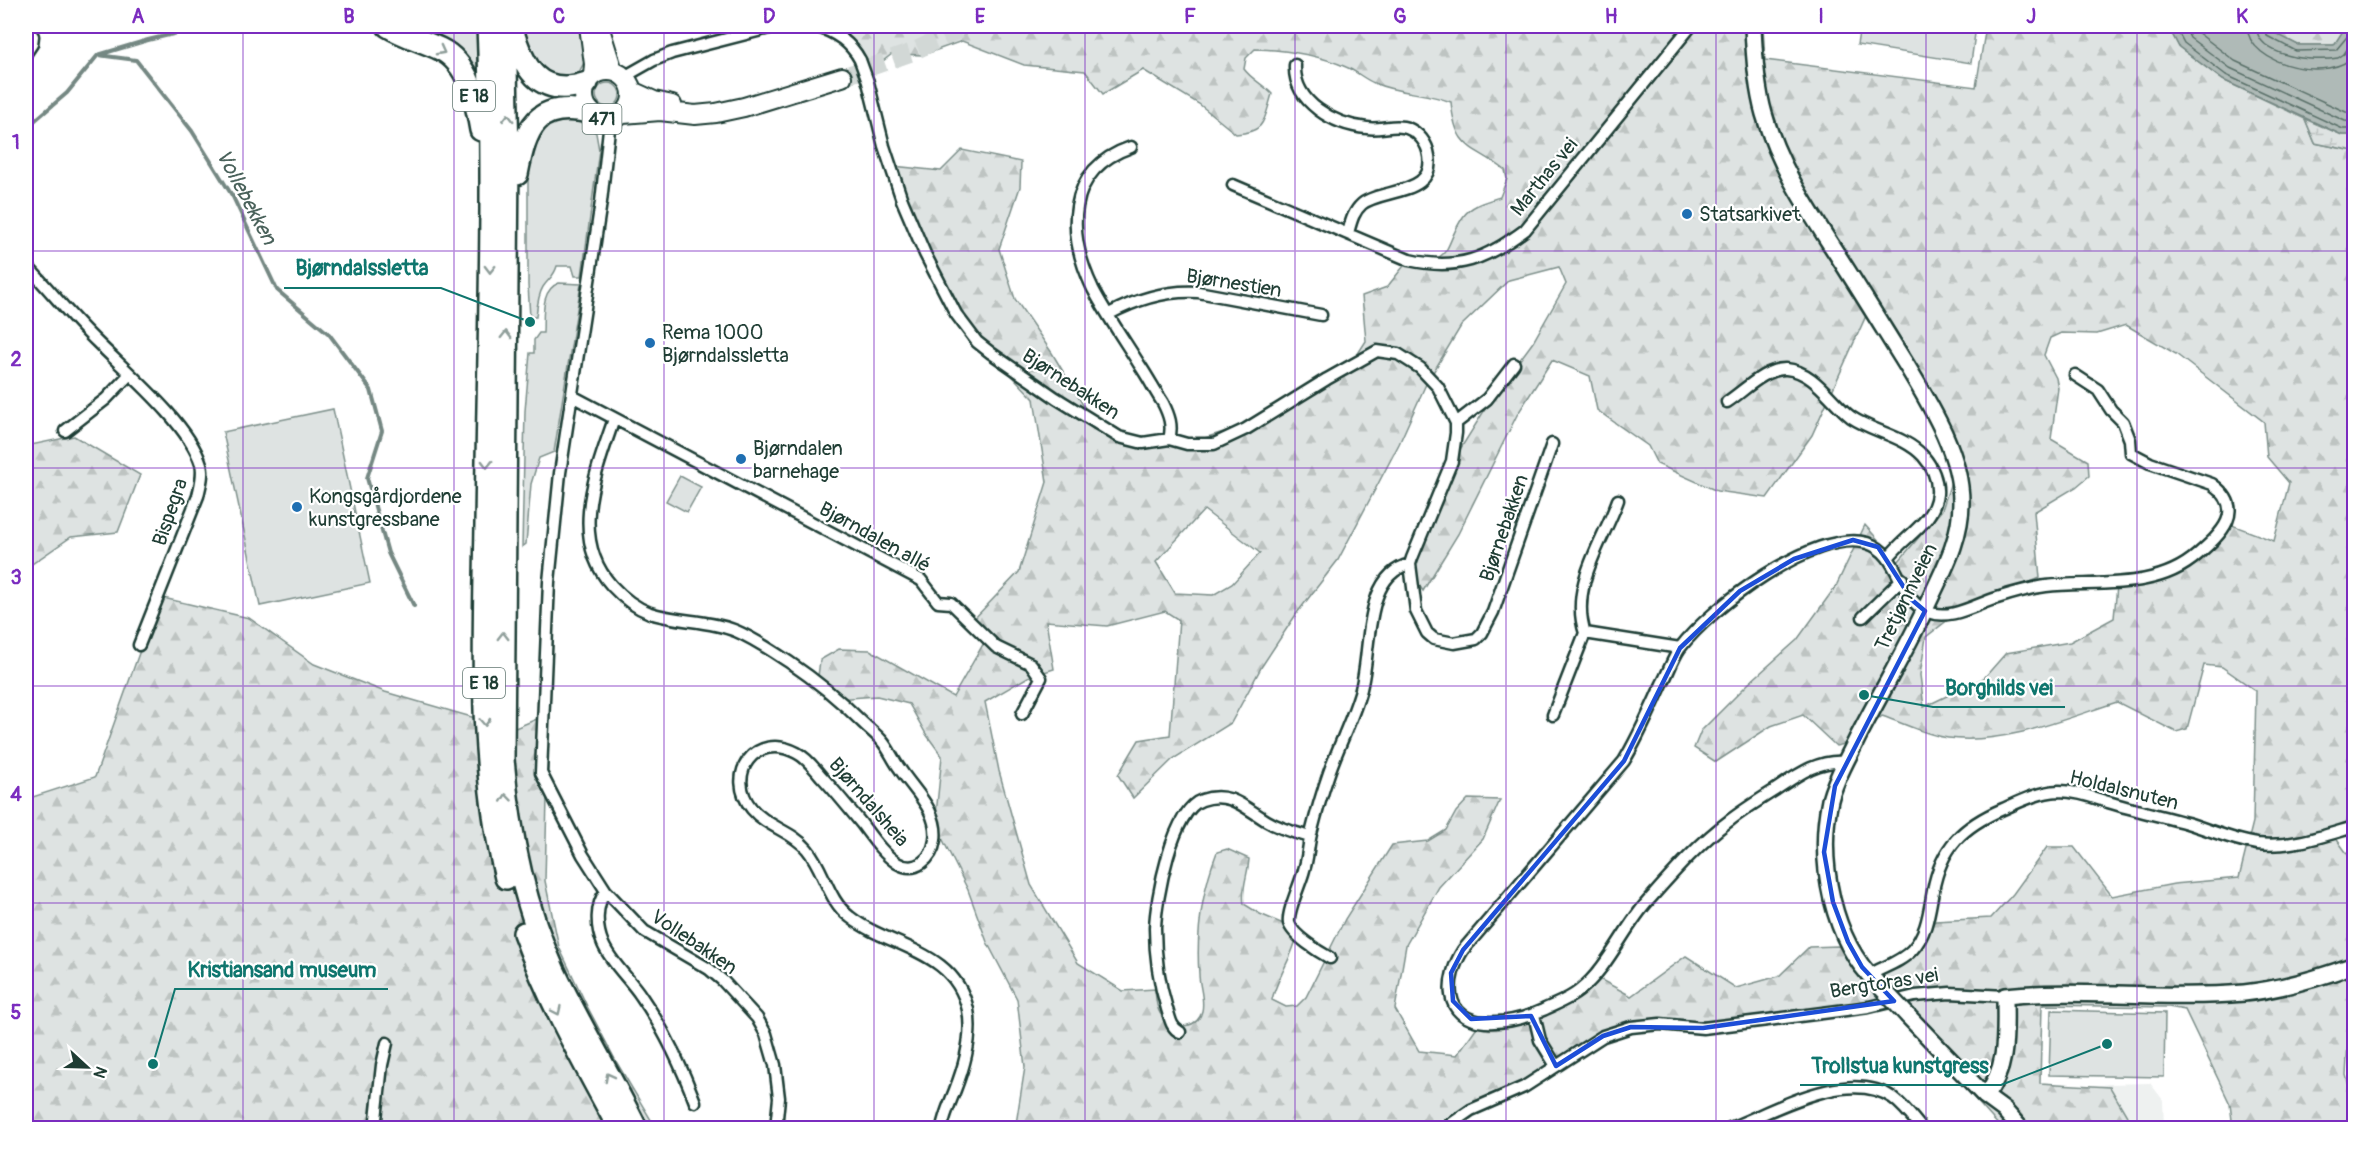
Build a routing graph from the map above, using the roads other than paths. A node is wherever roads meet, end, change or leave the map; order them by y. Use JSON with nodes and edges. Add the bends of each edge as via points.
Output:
{"nodes":[{"id":1,"x":388,"y":26,"type":"edge"},
{"id":2,"x":488,"y":26,"type":"edge"},
{"id":3,"x":505,"y":26,"type":"edge"},
{"id":4,"x":510,"y":26,"type":"edge"},
{"id":5,"x":589,"y":26,"type":"edge"},
{"id":6,"x":599,"y":26,"type":"edge"},
{"id":7,"x":777,"y":26,"type":"edge"},
{"id":8,"x":814,"y":26,"type":"edge"},
{"id":9,"x":1691,"y":26,"type":"edge"},
{"id":10,"x":1753,"y":26,"type":"edge"},
{"id":11,"x":26,"y":28,"type":"edge"},
{"id":12,"x":26,"y":53,"type":"edge"},
{"id":13,"x":1295,"y":65,"type":"dead end"},
{"id":14,"x":590,"y":79,"type":"junction"},
{"id":15,"x":623,"y":80,"type":"junction"},
{"id":16,"x":589,"y":112,"type":"junction"},
{"id":17,"x":617,"y":117,"type":"junction"},
{"id":18,"x":1131,"y":147,"type":"dead end"},
{"id":19,"x":1233,"y":185,"type":"dead end"},
{"id":20,"x":491,"y":211,"type":"junction"},
{"id":21,"x":1348,"y":232,"type":"junction"},
{"id":22,"x":507,"y":240,"type":"junction"},
{"id":23,"x":26,"y":265,"type":"edge"},
{"id":24,"x":1109,"y":314,"type":"junction"},
{"id":25,"x":1320,"y":315,"type":"dead end"},
{"id":26,"x":1514,"y":364,"type":"dead end"},
{"id":27,"x":130,"y":374,"type":"junction"},
{"id":28,"x":2075,"y":375,"type":"dead end"},
{"id":29,"x":572,"y":396,"type":"junction"},
{"id":30,"x":1727,"y":402,"type":"dead end"},
{"id":31,"x":614,"y":419,"type":"junction"},
{"id":32,"x":1456,"y":423,"type":"junction"},
{"id":33,"x":65,"y":431,"type":"dead end"},
{"id":34,"x":1169,"y":439,"type":"junction"},
{"id":35,"x":1552,"y":444,"type":"dead end"},
{"id":36,"x":1618,"y":500,"type":"dead end"},
{"id":37,"x":1888,"y":558,"type":"junction"},
{"id":38,"x":1410,"y":564,"type":"junction"},
{"id":39,"x":1902,"y":579,"type":"junction"},
{"id":40,"x":1925,"y":610,"type":"junction"},
{"id":41,"x":1863,"y":617,"type":"dead end"},
{"id":42,"x":1585,"y":633,"type":"junction"},
{"id":43,"x":139,"y":645,"type":"dead end"},
{"id":44,"x":1680,"y":648,"type":"junction"},
{"id":45,"x":1022,"y":714,"type":"dead end"},
{"id":46,"x":1553,"y":715,"type":"dead end"},
{"id":47,"x":1845,"y":762,"type":"junction"},
{"id":48,"x":2355,"y":827,"type":"edge"},
{"id":49,"x":1310,"y":837,"type":"junction"},
{"id":50,"x":606,"y":891,"type":"junction"},
{"id":51,"x":1330,"y":958,"type":"dead end"},
{"id":52,"x":2355,"y":965,"type":"edge"},
{"id":53,"x":1872,"y":978,"type":"junction"},
{"id":54,"x":2005,"y":996,"type":"junction"},
{"id":55,"x":1533,"y":1015,"type":"junction"},
{"id":56,"x":1180,"y":1032,"type":"dead end"},
{"id":57,"x":387,"y":1043,"type":"dead end"},
{"id":58,"x":1556,"y":1066,"type":"junction"},
{"id":59,"x":1984,"y":1096,"type":"junction"},
{"id":60,"x":695,"y":1102,"type":"dead end"},
{"id":61,"x":375,"y":1128,"type":"edge"},
{"id":62,"x":619,"y":1128,"type":"edge"},
{"id":63,"x":636,"y":1128,"type":"edge"},
{"id":64,"x":776,"y":1128,"type":"edge"},
{"id":65,"x":942,"y":1128,"type":"edge"},
{"id":66,"x":1445,"y":1128,"type":"edge"},
{"id":67,"x":1730,"y":1128,"type":"edge"},
{"id":68,"x":1921,"y":1128,"type":"edge"},
{"id":69,"x":2008,"y":1128,"type":"edge"},
{"id":70,"x":2020,"y":1128,"type":"edge"}],
"edges":[{"from":1,"to":20,"type":"highway","number":"E 18","one_way":true,"via":[[442,50],[466,75],[479,118]]},
{"from":2,"to":20,"type":"highway","number":"E 18"},
{"from":22,"to":3,"type":"highway","number":"E 18","one_way":true},
{"from":4,"to":14,"type":"highway","via":[[526,64],[543,83],[564,88]]},
{"from":5,"to":14,"type":"main road","number":"471","via":[[594,64]]},
{"from":6,"to":15,"type":"main road"},
{"from":7,"to":15,"type":"street","via":[[672,53]]},
{"from":8,"to":34,"type":"street","name":"Bjørnebakken","bridge":true,"via":[[835,34],[860,60],[902,200],[948,301],[966,329],[991,353],[1119,437],[1143,443]]},
{"from":9,"to":21,"type":"street","name":"Marthas vei","via":[[1525,230],[1494,252],[1461,262],[1422,263]]},
{"from":10,"to":40,"type":"street","name":"Tretjønnveien","via":[[1764,112],[1780,160],[1803,205],[1922,390],[1957,470],[1961,504],[1957,536]]},
{"from":11,"to":12,"type":"street","via":[[33,36]]},
{"from":13,"to":21,"type":"street","via":[[1298,86],[1321,112],[1368,129],[1404,127],[1422,138],[1428,151],[1427,171],[1418,183],[1363,204],[1354,214]]},
{"from":14,"to":15,"type":"main road","number":"471","via":[[604,71]]},
{"from":14,"to":16,"type":"main road","number":"471","via":[[584,101]]},
{"from":15,"to":17,"type":"main road","number":"471","via":[[631,104]]},
{"from":15,"to":17,"type":"main road","number":"471","via":[[662,103],[697,107],[746,100],[842,77],[716,113],[636,112]]},
{"from":16,"to":17,"type":"main road","number":"471","via":[[599,118]]},
{"from":16,"to":22,"type":"highway","number":"E 18","via":[[572,108],[550,111],[528,131]]},
{"from":17,"to":29,"type":"street"},
{"from":18,"to":24,"type":"street","via":[[1110,156],[1090,174],[1082,186],[1076,212],[1081,256],[1094,290]]},
{"from":19,"to":21,"type":"street","name":"Marthas vei"},
{"from":20,"to":62,"type":"highway","number":"E 18","one_way":true,"via":[[484,680],[491,803],[508,886],[536,966]]},
{"from":63,"to":22,"type":"highway","number":"E 18","one_way":true,"via":[[545,949],[522,882],[508,818],[502,737]]},
{"from":23,"to":27,"type":"street","name":"Bispegra"},
{"from":24,"to":25,"type":"street","name":"Bjørnestien","via":[[1143,299],[1184,291]]},
{"from":24,"to":34,"type":"street","via":[[1163,403],[1169,416]]},
{"from":26,"to":32,"type":"street","via":[[1487,399]]},
{"from":27,"to":33,"type":"street"},
{"from":27,"to":43,"type":"street","name":"Bispegra","via":[[187,439],[201,465],[202,479]]},
{"from":28,"to":40,"type":"street","via":[[2098,390],[2123,422],[2131,453],[2221,490],[2229,502],[2222,531],[2193,559],[2166,575],[2029,589],[1942,615]]},
{"from":29,"to":31,"type":"street","name":"Bjørndalen allé"},
{"from":29,"to":50,"type":"street","name":"Vollebakken","via":[[549,582],[541,773]]},
{"from":30,"to":37,"type":"street","via":[[1771,372],[1791,370],[1812,380],[1841,410],[1859,422],[1921,454],[1935,478],[1936,500],[1926,519]]},
{"from":31,"to":45,"type":"street","name":"Bjørndalen allé","via":[[921,580],[938,602],[951,603],[996,647],[1031,664],[1041,678]]},
{"from":31,"to":65,"type":"street","name":"Bjørndalsheia","via":[[587,518],[590,546],[609,583],[636,608],[738,632],[809,676],[838,697],[882,741],[931,813],[936,834],[931,855],[918,866],[907,867],[885,852],[813,766],[795,751],[770,746],[757,751],[741,778],[741,789],[753,811],[802,844],[847,916],[919,952],[958,986],[968,1011],[966,1045]]},
{"from":32,"to":34,"type":"street","name":"Bjørnebakken","via":[[1438,387],[1420,368],[1398,354],[1377,351],[1230,438],[1199,446]]},
{"from":32,"to":38,"type":"street","name":"Bjørnebakken","via":[[1452,461]]},
{"from":35,"to":38,"type":"street","name":"Bjørnebakken","via":[[1494,612],[1476,639],[1444,642],[1427,633],[1416,611]]},
{"from":36,"to":42,"type":"street","via":[[1583,587]]},
{"from":37,"to":39,"type":"street"},
{"from":37,"to":44,"type":"street","via":[[1878,548],[1853,540],[1794,559],[1740,591]]},
{"from":38,"to":49,"type":"street","via":[[1393,571],[1378,590],[1360,695],[1330,770]]},
{"from":39,"to":40,"type":"street","via":[[1912,600]]},
{"from":39,"to":41,"type":"street"},
{"from":40,"to":47,"type":"street","name":"Tretjønnveien"},
{"from":42,"to":44,"type":"street"},
{"from":42,"to":46,"type":"street"},
{"from":44,"to":55,"type":"street","via":[[1624,761],[1463,950],[1451,973],[1453,1001],[1471,1019],[1500,1022]]},
{"from":47,"to":53,"type":"street","name":"Tretjønnveien","via":[[1827,817],[1825,865],[1837,916],[1854,954]]},
{"from":47,"to":55,"type":"street","via":[[1817,765],[1729,821],[1646,904],[1589,982],[1568,999]]},
{"from":48,"to":53,"type":"street","name":"Holdalsnuten","via":[[2288,844],[2258,844],[2087,795],[2061,791],[2035,796],[1973,824],[1956,838],[1943,857],[1919,941],[1902,959]]},
{"from":49,"to":51,"type":"street","via":[[1289,921],[1292,930]]},
{"from":49,"to":56,"type":"street","via":[[1278,826],[1227,797],[1202,800],[1190,806],[1182,817],[1161,885],[1155,928],[1163,996],[1172,1024]]},
{"from":50,"to":60,"type":"street","via":[[598,917],[603,945],[660,1026]]},
{"from":50,"to":64,"type":"street","name":"Vollebakken","via":[[644,931],[709,969],[757,1018],[775,1065],[779,1098]]},
{"from":52,"to":54,"type":"street","name":"Bergtoras vei","via":[[2326,976],[2247,993]]},
{"from":53,"to":59,"type":"street","name":"Tretjønnveien","bridge":true},
{"from":54,"to":58,"type":"street","name":"Bergtoras vei","via":[[1950,993],[1916,996],[1869,1008],[1703,1028],[1660,1024],[1631,1027],[1603,1036]]},
{"from":54,"to":59,"type":"street","via":[[2003,1060],[1996,1081]]},
{"from":55,"to":58,"type":"street","via":[[1540,1040]]},
{"from":57,"to":61,"type":"street"},
{"from":58,"to":66,"type":"street","name":"Bergtoras vei","via":[[1524,1088],[1471,1110]]},
{"from":59,"to":69,"type":"street","name":"Tretjønnveien"},
{"from":59,"to":70,"type":"street","name":"Tretjønnveien"},
{"from":67,"to":68,"type":"street","via":[[1807,1097],[1854,1087],[1892,1097]]}]}
